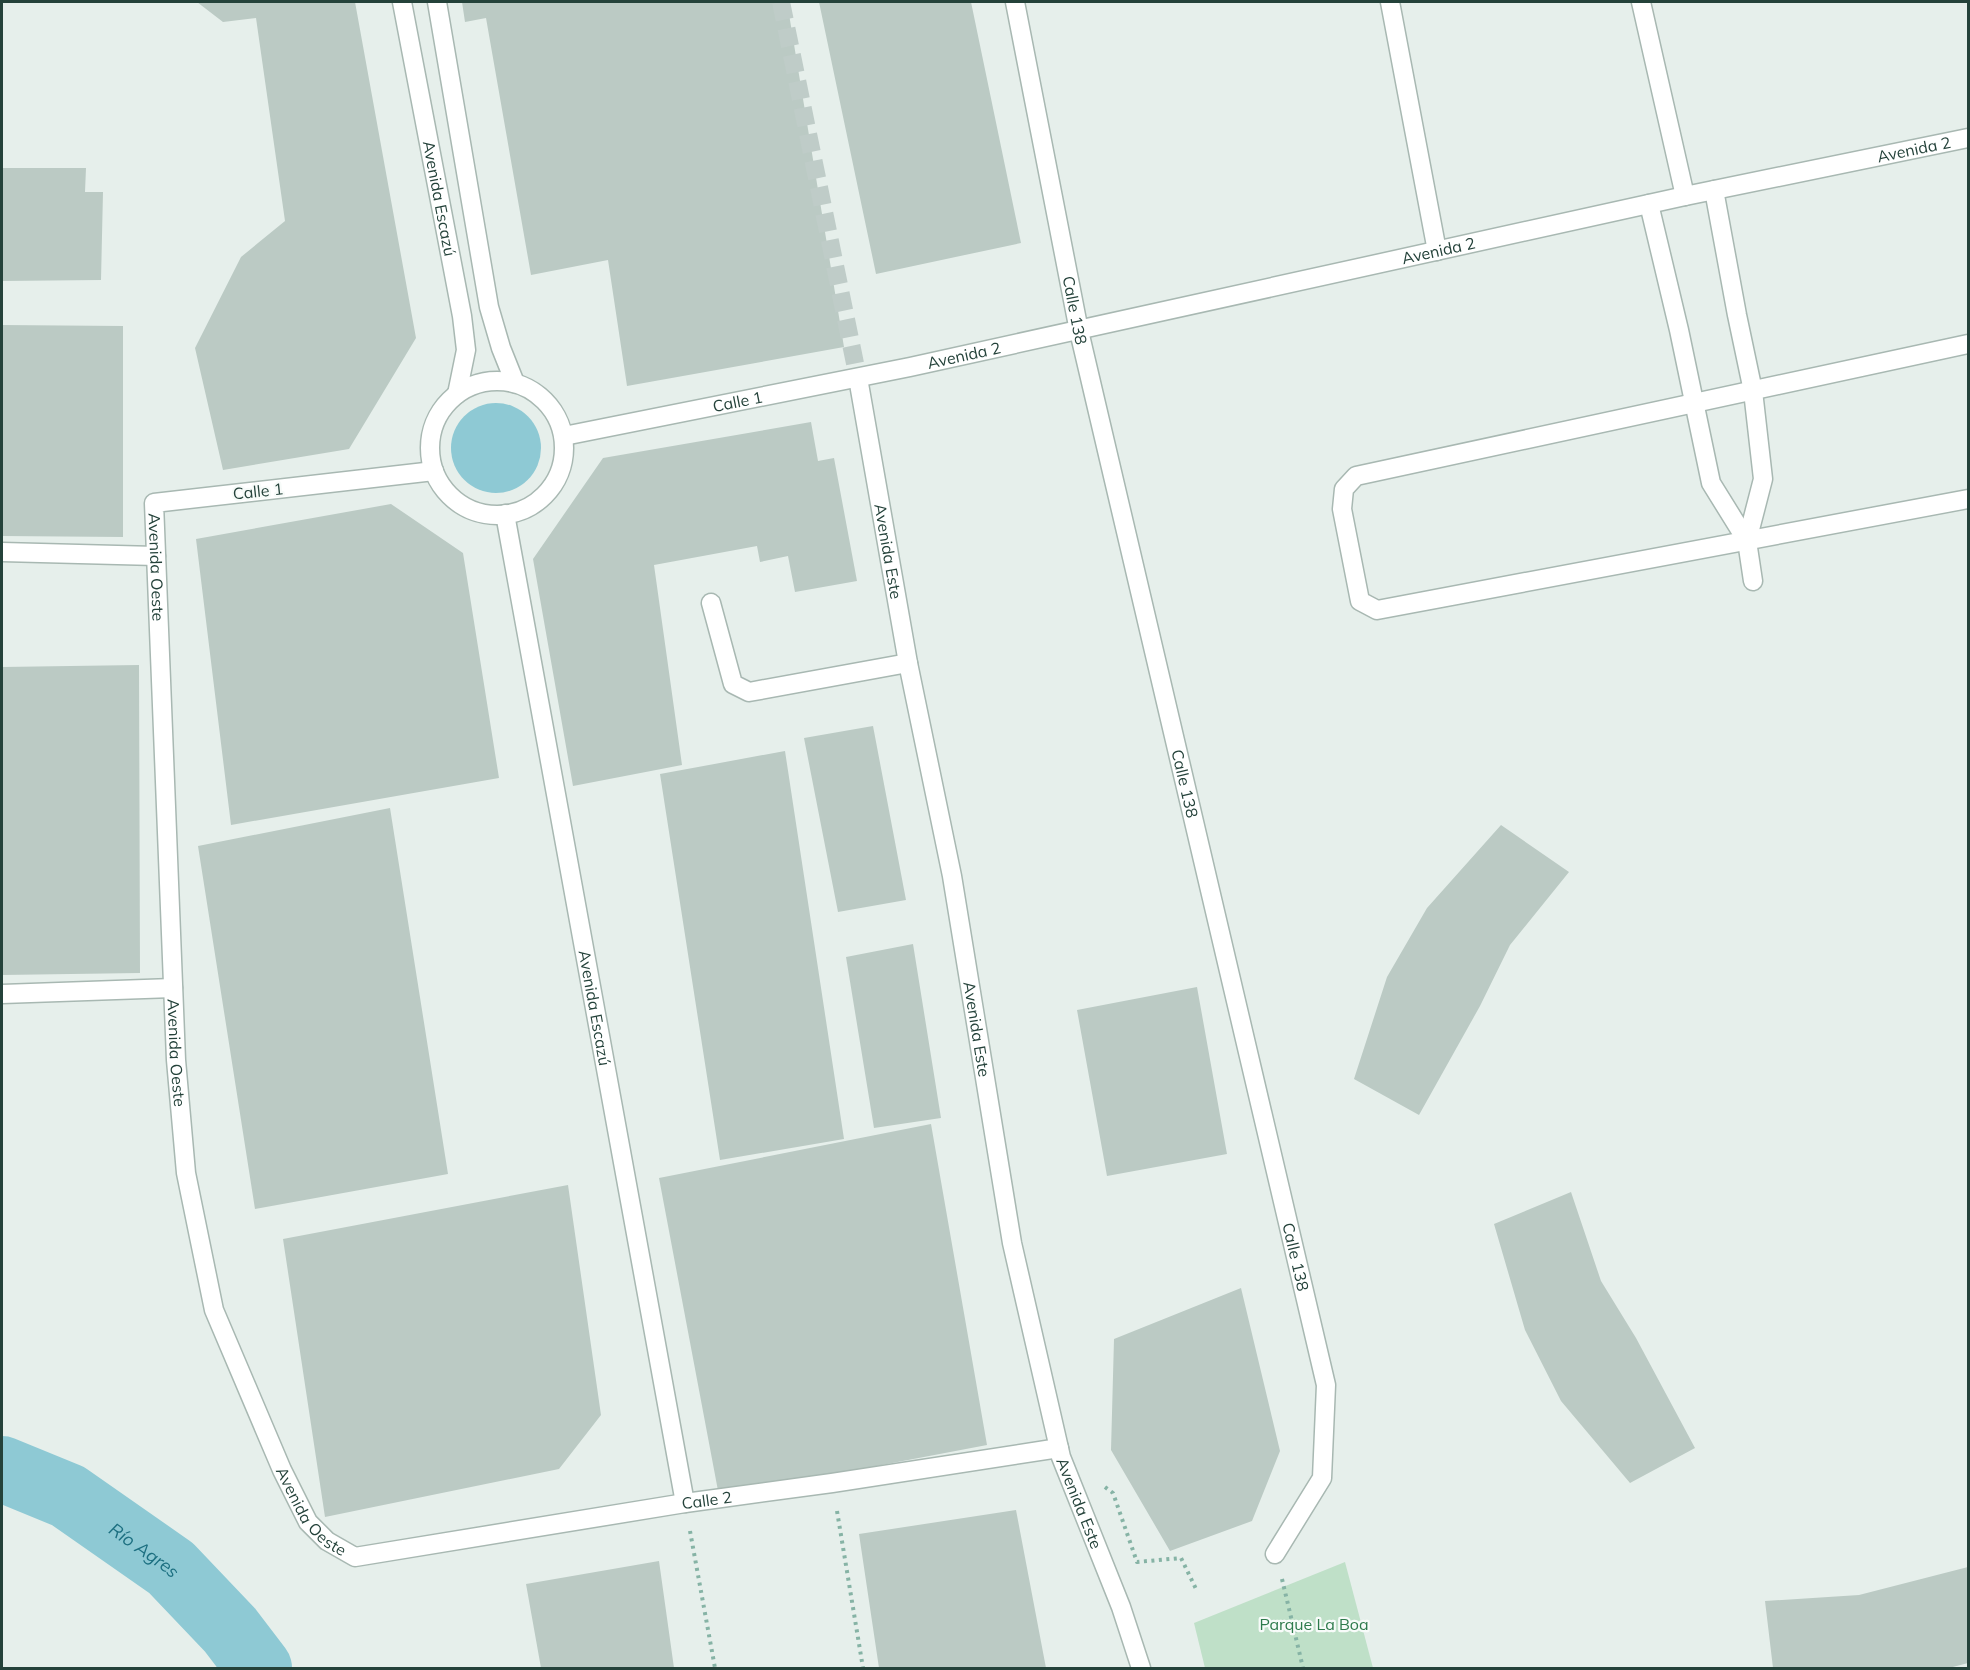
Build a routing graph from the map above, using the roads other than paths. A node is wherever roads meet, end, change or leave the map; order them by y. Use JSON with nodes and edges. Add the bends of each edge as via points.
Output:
{"nodes":[{"id":1,"x":402,"y":2,"type":"edge"},
{"id":2,"x":437,"y":2,"type":"edge"},
{"id":3,"x":1015,"y":2,"type":"edge"},
{"id":4,"x":1390,"y":2,"type":"edge"},
{"id":5,"x":1641,"y":2,"type":"edge"},
{"id":6,"x":1968,"y":138,"type":"edge"},
{"id":7,"x":1714,"y":190,"type":"junction"},
{"id":8,"x":1685,"y":196,"type":"junction"},
{"id":9,"x":1649,"y":204,"type":"junction"},
{"id":10,"x":1437,"y":251,"type":"junction"},
{"id":11,"x":1079,"y":331,"type":"junction"},
{"id":12,"x":1968,"y":344,"type":"edge"},
{"id":13,"x":910,"y":367,"type":"joint"},
{"id":14,"x":858,"y":378,"type":"junction"},
{"id":15,"x":515,"y":383,"type":"junction"},
{"id":16,"x":1753,"y":391,"type":"junction"},
{"id":17,"x":457,"y":394,"type":"junction"},
{"id":18,"x":1693,"y":404,"type":"junction"},
{"id":19,"x":564,"y":436,"type":"junction"},
{"id":20,"x":434,"y":471,"type":"junction"},
{"id":21,"x":1968,"y":499,"type":"edge"},
{"id":22,"x":154,"y":503,"type":"joint"},
{"id":23,"x":505,"y":514,"type":"junction"},
{"id":24,"x":1747,"y":541,"type":"junction"},
{"id":25,"x":2,"y":552,"type":"edge"},
{"id":26,"x":156,"y":556,"type":"junction"},
{"id":27,"x":1753,"y":581,"type":"dead end"},
{"id":28,"x":711,"y":603,"type":"dead end"},
{"id":29,"x":908,"y":663,"type":"junction"},
{"id":30,"x":173,"y":988,"type":"junction"},
{"id":31,"x":2,"y":994,"type":"edge"},
{"id":32,"x":1060,"y":1452,"type":"junction"},
{"id":33,"x":685,"y":1503,"type":"junction"},
{"id":34,"x":1275,"y":1554,"type":"road end"},
{"id":35,"x":355,"y":1557,"type":"joint"},
{"id":36,"x":1141,"y":1668,"type":"edge"}],
"edges":[{"from":1,"to":17,"type":"street","name":"Avenida Escazú","via":[[462,316],[466,350]]},
{"from":2,"to":15,"type":"street","name":"Avenida Escazú","via":[[489,307]]},
{"from":3,"to":11,"type":"street","name":"Calle 138"},
{"from":4,"to":10,"type":"street"},
{"from":5,"to":8,"type":"street"},
{"from":6,"to":7,"type":"street","name":"Avenida 2"},
{"from":7,"to":8,"type":"street","name":"Avenida 2"},
{"from":7,"to":16,"type":"street"},
{"from":8,"to":9,"type":"street","name":"Avenida 2"},
{"from":9,"to":10,"type":"street","name":"Avenida 2"},
{"from":9,"to":18,"type":"street"},
{"from":10,"to":11,"type":"street","name":"Avenida 2"},
{"from":11,"to":13,"type":"street","name":"Avenida 2"},
{"from":11,"to":34,"type":"street","name":"Calle 138","via":[[1326,1385],[1322,1478]]},
{"from":12,"to":16,"type":"street"},
{"from":13,"to":14,"type":"street","name":"Calle 1"},
{"from":14,"to":19,"type":"street","name":"Calle 1"},
{"from":14,"to":29,"type":"street","name":"Avenida Este"},
{"from":15,"to":17,"type":"street","via":[[495,381]]},
{"from":15,"to":19,"type":"street","via":[[532,390],[547,403]]},
{"from":16,"to":18,"type":"street"},
{"from":16,"to":24,"type":"street","via":[[1763,479]]},
{"from":17,"to":20,"type":"street","via":[[442,410],[433,429],[430,450]]},
{"from":18,"to":24,"type":"street","via":[[1710,483]]},
{"from":18,"to":24,"type":"street","via":[[1356,476],[1344,489],[1342,509],[1360,601],[1377,610]]},
{"from":19,"to":23,"type":"street","via":[[565,455],[551,488],[523,510]]},
{"from":20,"to":22,"type":"street","name":"Calle 1"},
{"from":20,"to":23,"type":"street","via":[[445,490],[462,505],[483,514]]},
{"from":21,"to":24,"type":"street"},
{"from":22,"to":26,"type":"street","name":"Avenida Oeste"},
{"from":23,"to":33,"type":"street","name":"Avenida Escazú"},
{"from":24,"to":27,"type":"street"},
{"from":25,"to":26,"type":"street"},
{"from":26,"to":30,"type":"street","name":"Avenida Oeste"},
{"from":28,"to":29,"type":"street","via":[[733,684],[749,692]]},
{"from":29,"to":32,"type":"street","name":"Avenida Este","via":[[952,876],[1012,1243]]},
{"from":30,"to":31,"type":"street"},
{"from":30,"to":35,"type":"street","name":"Avenida Oeste","via":[[186,1173],[214,1310],[308,1522],[327,1541]]},
{"from":32,"to":33,"type":"street","name":"Calle 2"},
{"from":32,"to":36,"type":"street","name":"Avenida Este"},
{"from":33,"to":35,"type":"street","name":"Calle 2"}]}
